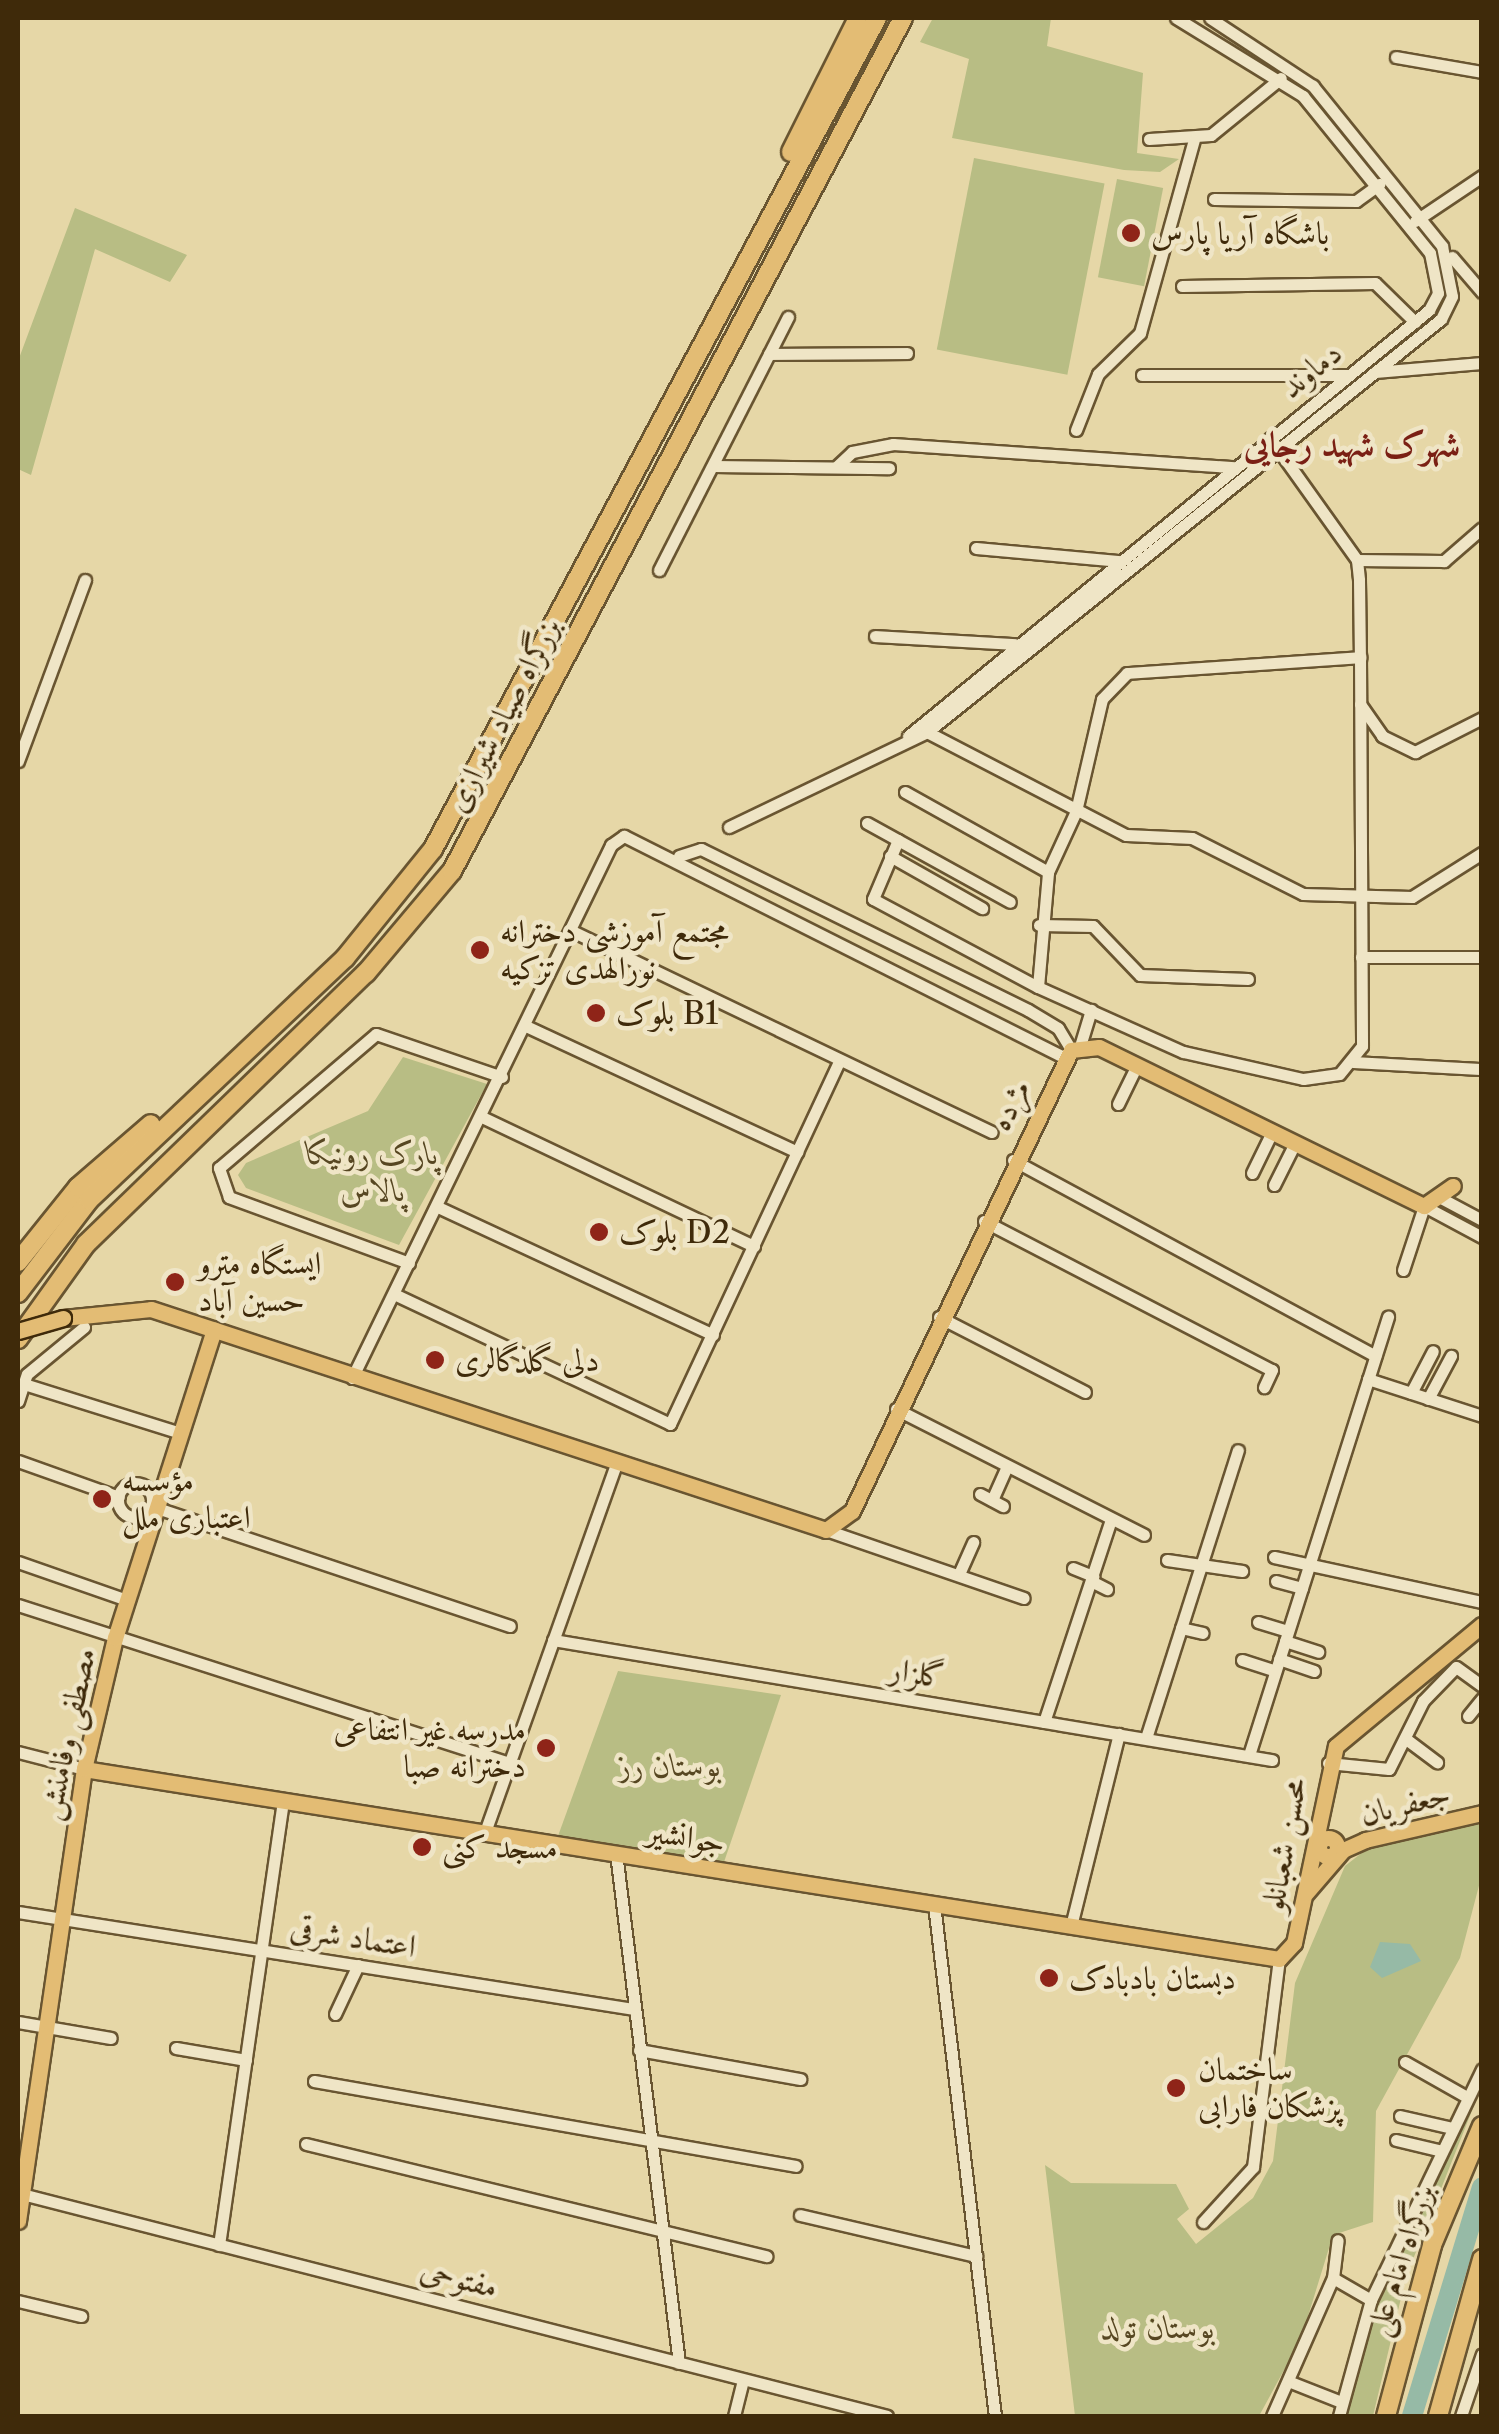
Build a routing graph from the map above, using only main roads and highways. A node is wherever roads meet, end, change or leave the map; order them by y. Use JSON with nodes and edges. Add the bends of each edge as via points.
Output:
{"nodes":[{"id":1,"x":858,"y":18,"type":"edge"},
{"id":2,"x":877,"y":18,"type":"edge"},
{"id":3,"x":903,"y":18,"type":"edge"},
{"id":4,"x":707,"y":324,"type":"junction"},
{"id":5,"x":204,"y":1086,"type":"junction"},
{"id":6,"x":1453,"y":1186,"type":"dead end"},
{"id":7,"x":18,"y":1262,"type":"edge"},
{"id":8,"x":18,"y":1293,"type":"edge"},
{"id":9,"x":214,"y":1330,"type":"junction"},
{"id":10,"x":18,"y":1331,"type":"edge"},
{"id":11,"x":18,"y":1339,"type":"edge"},
{"id":12,"x":1482,"y":1625,"type":"edge"},
{"id":13,"x":84,"y":1768,"type":"junction"},
{"id":14,"x":1482,"y":1813,"type":"edge"},
{"id":15,"x":1312,"y":1843,"type":"junction"},
{"id":16,"x":1342,"y":1850,"type":"junction"},
{"id":17,"x":1304,"y":1895,"type":"junction"},
{"id":18,"x":1279,"y":1959,"type":"joint"},
{"id":19,"x":1482,"y":2126,"type":"edge"},
{"id":20,"x":20,"y":2194,"type":"edge"},
{"id":21,"x":18,"y":2220,"type":"edge"},
{"id":22,"x":1482,"y":2260,"type":"edge"},
{"id":23,"x":1386,"y":2416,"type":"edge"},
{"id":24,"x":1438,"y":2416,"type":"edge"}],
"edges":[{"from":1,"to":4,"type":"highway"},
{"from":2,"to":4,"type":"highway","name":"بزرگراه صیاد شیرازی"},
{"from":3,"to":11,"type":"highway","name":"بزرگراه صیاد شیرازی","via":[[452,871],[366,973],[86,1244]]},
{"from":4,"to":5,"type":"highway","name":"بزرگراه صیاد شیرازی","via":[[433,850],[346,958]]},
{"from":5,"to":7,"type":"highway","via":[[78,1187]]},
{"from":5,"to":8,"type":"highway","name":"بزرگراه صیاد شیرازی","via":[[89,1200]]},
{"from":6,"to":9,"type":"main road","name":"مژده","via":[[1430,1201],[1137,1066],[1072,1051],[984,1222],[852,1512],[826,1530]]},
{"from":9,"to":10,"type":"main road","bridge":true,"via":[[130,1304]]},
{"from":9,"to":13,"type":"main road","name":"مصطفی وفامنش","via":[[152,1510]]},
{"from":12,"to":15,"type":"main road","name":"محسن شعبانلو","via":[[1350,1727],[1328,1764]]},
{"from":13,"to":18,"type":"main road","name":"جوانشیر"},
{"from":13,"to":20,"type":"main road","name":"مصطفی وفامنش"},
{"from":14,"to":16,"type":"main road","name":"جعفریان"},
{"from":15,"to":16,"type":"main road"},
{"from":15,"to":17,"type":"main road","name":"محسن شعبانلو"},
{"from":16,"to":17,"type":"main road"},
{"from":17,"to":18,"type":"main road","name":"محسن شعبانلو","via":[[1294,1942]]},
{"from":19,"to":23,"type":"highway","name":"بزرگراه امام علی","via":[[1432,2245]]},
{"from":20,"to":21,"type":"main road","name":"مصطفی وفامنش"},
{"from":22,"to":24,"type":"highway"}]}
